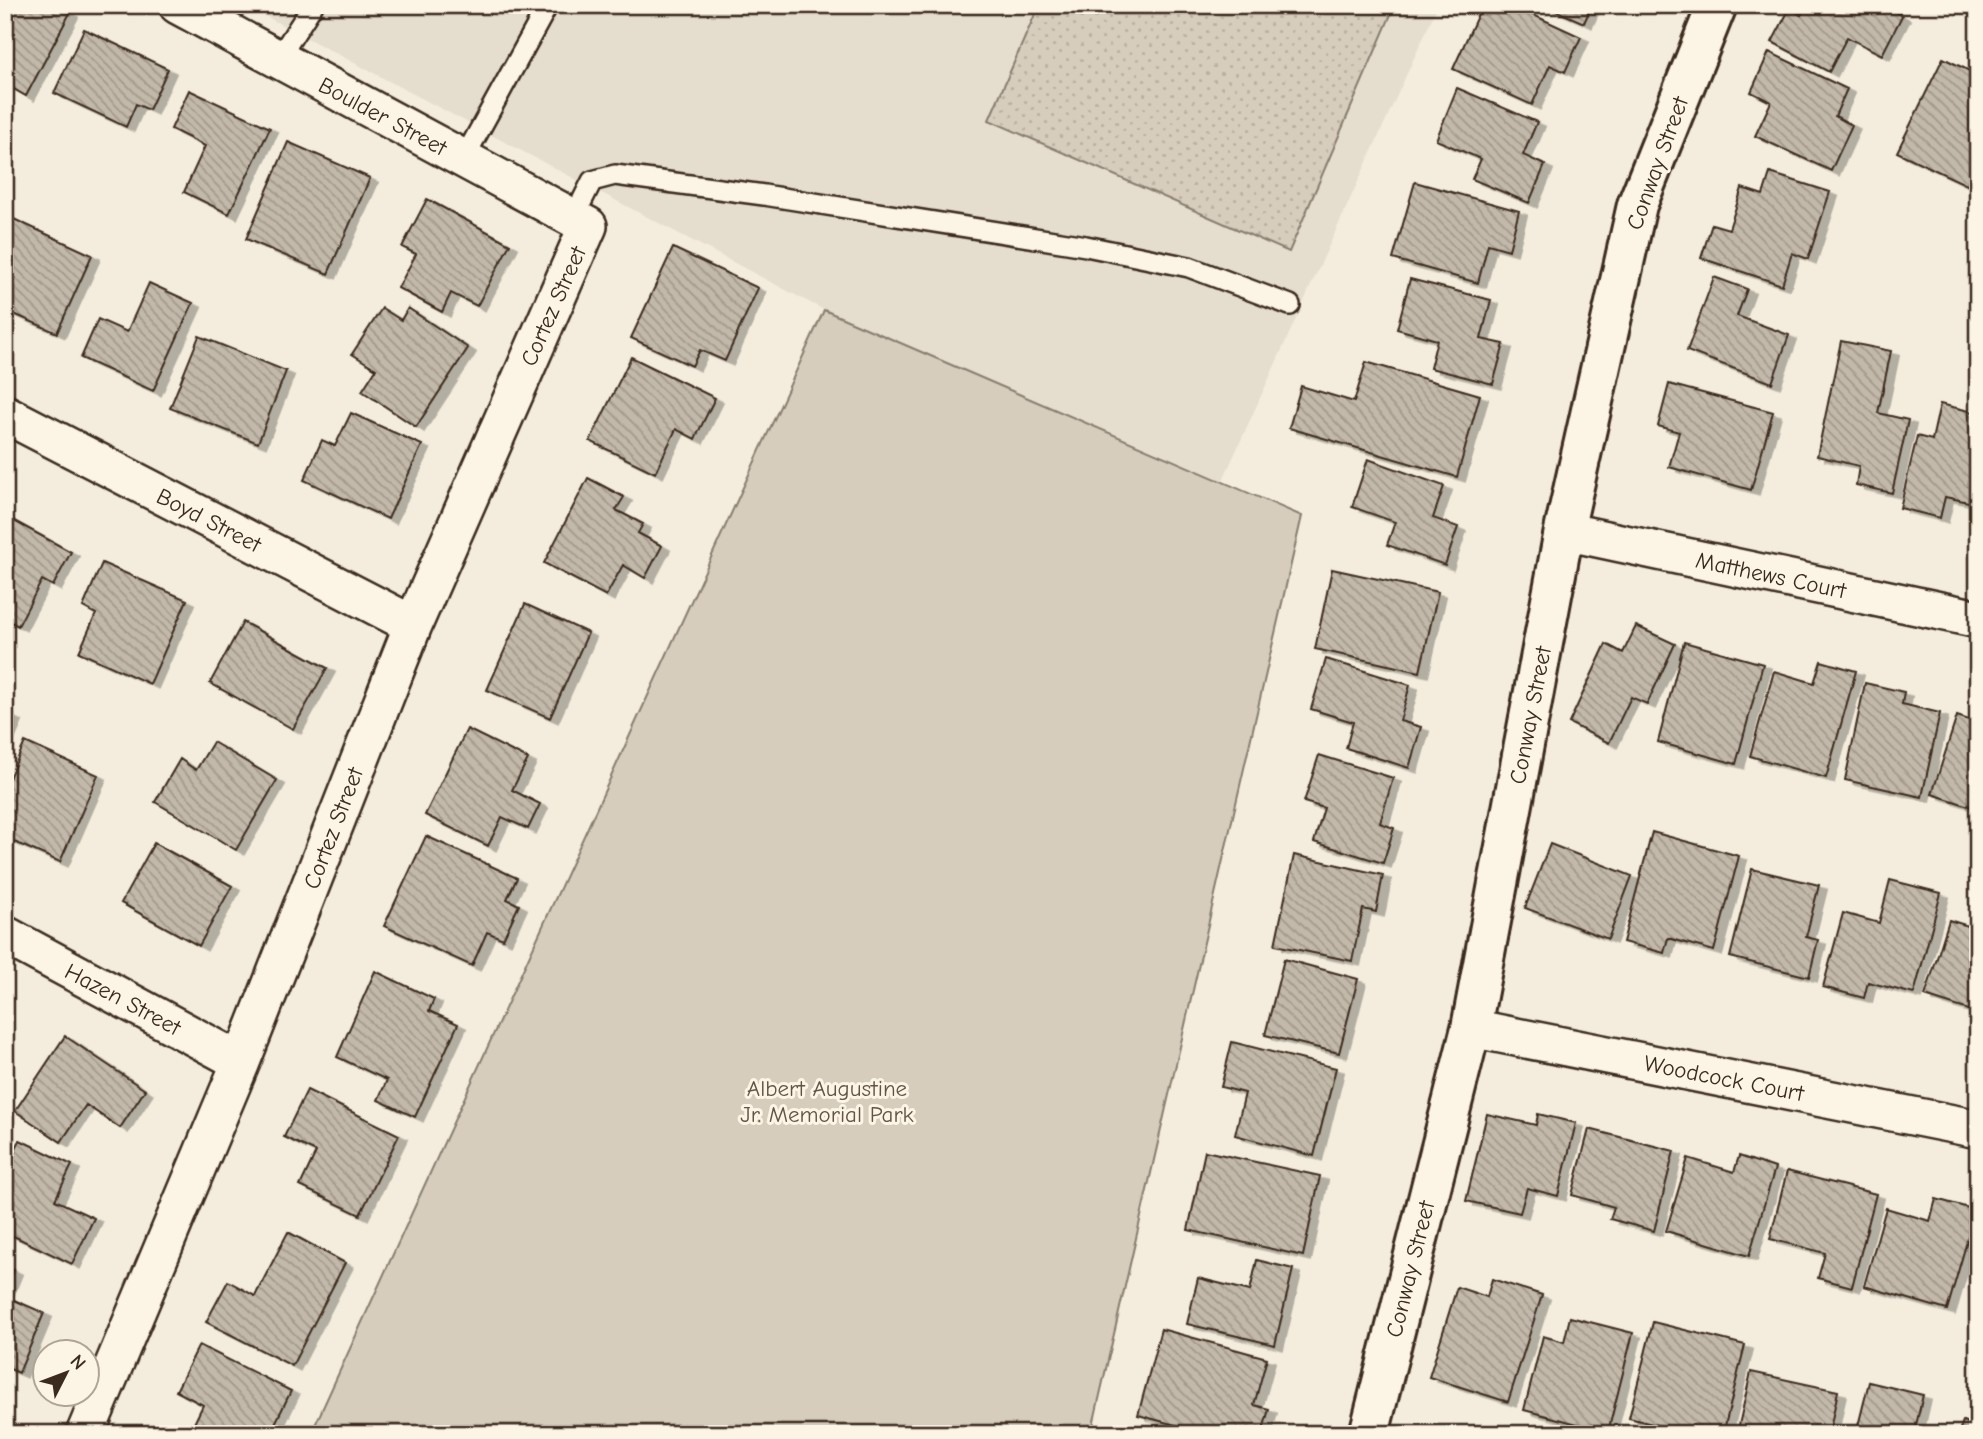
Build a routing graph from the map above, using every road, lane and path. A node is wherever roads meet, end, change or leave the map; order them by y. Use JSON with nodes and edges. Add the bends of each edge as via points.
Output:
{"nodes":[{"id":1,"x":313,"y":5,"type":"edge"},
{"id":2,"x":548,"y":5,"type":"edge"},
{"id":3,"x":1717,"y":5,"type":"edge"},
{"id":4,"x":180,"y":6,"type":"edge"},
{"id":5,"x":278,"y":59,"type":"junction"},
{"id":6,"x":463,"y":160,"type":"junction"},
{"id":7,"x":580,"y":222,"type":"junction"},
{"id":8,"x":1290,"y":305,"type":"dead end"},
{"id":9,"x":5,"y":415,"type":"edge"},
{"id":10,"x":1564,"y":531,"type":"junction"},
{"id":11,"x":1978,"y":619,"type":"edge"},
{"id":12,"x":413,"y":625,"type":"junction"},
{"id":13,"x":5,"y":936,"type":"edge"},
{"id":14,"x":1471,"y":1028,"type":"junction"},
{"id":15,"x":241,"y":1062,"type":"junction"},
{"id":16,"x":1978,"y":1129,"type":"edge"},
{"id":17,"x":85,"y":1434,"type":"edge"},
{"id":18,"x":1369,"y":1434,"type":"edge"}],
"edges":[{"from":1,"to":5,"type":"lane"},
{"from":2,"to":6,"type":"lane"},
{"from":3,"to":10,"type":"street","name":"Conway Street","via":[[1637,205]]},
{"from":4,"to":5,"type":"street","name":"Boulder Street"},
{"from":5,"to":6,"type":"street","name":"Boulder Street"},
{"from":6,"to":7,"type":"street","name":"Boulder Street"},
{"from":7,"to":8,"type":"lane","via":[[592,181],[615,175],[1086,246],[1189,267]]},
{"from":7,"to":12,"type":"street","name":"Cortez Street"},
{"from":9,"to":12,"type":"street","name":"Boyd Street"},
{"from":10,"to":11,"type":"street","name":"Matthews Court"},
{"from":10,"to":14,"type":"street","name":"Conway Street"},
{"from":12,"to":15,"type":"street","name":"Cortez Street"},
{"from":13,"to":15,"type":"street","name":"Hazen Street"},
{"from":14,"to":16,"type":"street","name":"Woodcock Court"},
{"from":14,"to":18,"type":"street","name":"Conway Street"},
{"from":15,"to":17,"type":"street","name":"Cortez Street"}]}
